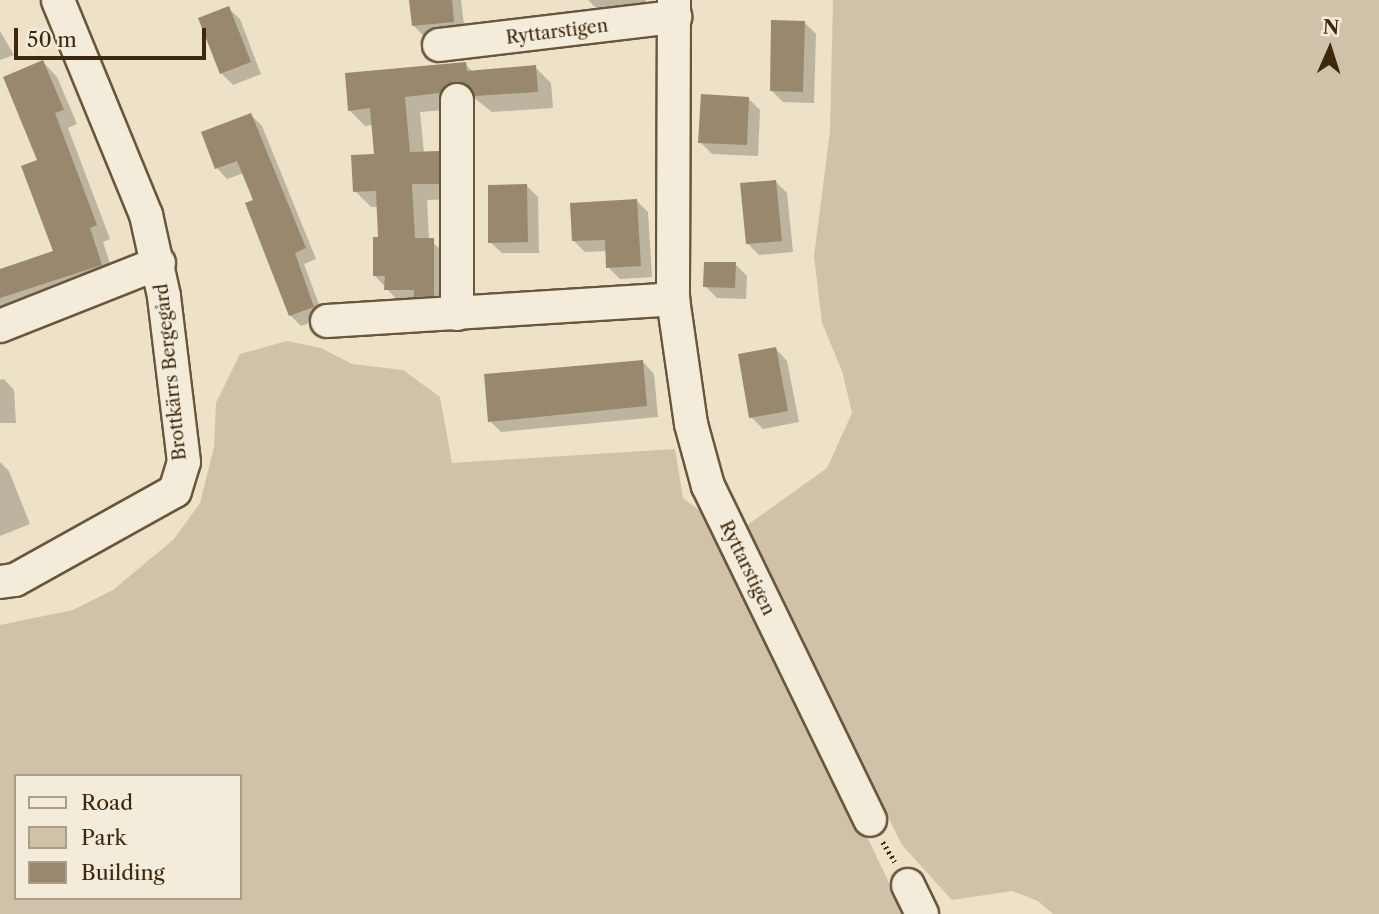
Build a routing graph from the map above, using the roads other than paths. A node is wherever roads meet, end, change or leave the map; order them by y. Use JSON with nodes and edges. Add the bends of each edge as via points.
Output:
{"nodes":[{"id":1,"x":58,"y":0,"type":"edge"},
{"id":2,"x":675,"y":9,"type":"edge"},
{"id":3,"x":439,"y":45,"type":"dead end"},
{"id":4,"x":457,"y":100,"type":"dead end"},
{"id":5,"x":159,"y":263,"type":"junction"},
{"id":6,"x":673,"y":299,"type":"junction"},
{"id":7,"x":457,"y":314,"type":"junction"},
{"id":8,"x":327,"y":321,"type":"dead end"},
{"id":9,"x":0,"y":326,"type":"edge"},
{"id":10,"x":0,"y":582,"type":"edge"},
{"id":11,"x":870,"y":820,"type":"road end"},
{"id":12,"x":908,"y":885,"type":"road end"},
{"id":13,"x":922,"y":914,"type":"edge"}],
"edges":[{"from":1,"to":5,"type":"street","name":"Brottkärrs Bergegård","via":[[131,175]]},
{"from":2,"to":3,"type":"street","name":"Ryttarstigen"},
{"from":2,"to":6,"type":"street","name":"Ryttarstigen"},
{"from":4,"to":7,"type":"street"},
{"from":5,"to":9,"type":"street","name":"Brottkärrs Bergegård"},
{"from":5,"to":10,"type":"street","name":"Brottkärrs Bergegård","via":[[184,462],[175,491],[15,580]]},
{"from":6,"to":7,"type":"street"},
{"from":6,"to":11,"type":"street","name":"Ryttarstigen","via":[[682,380],[708,486]]},
{"from":7,"to":8,"type":"street"},
{"from":12,"to":13,"type":"street"}]}
